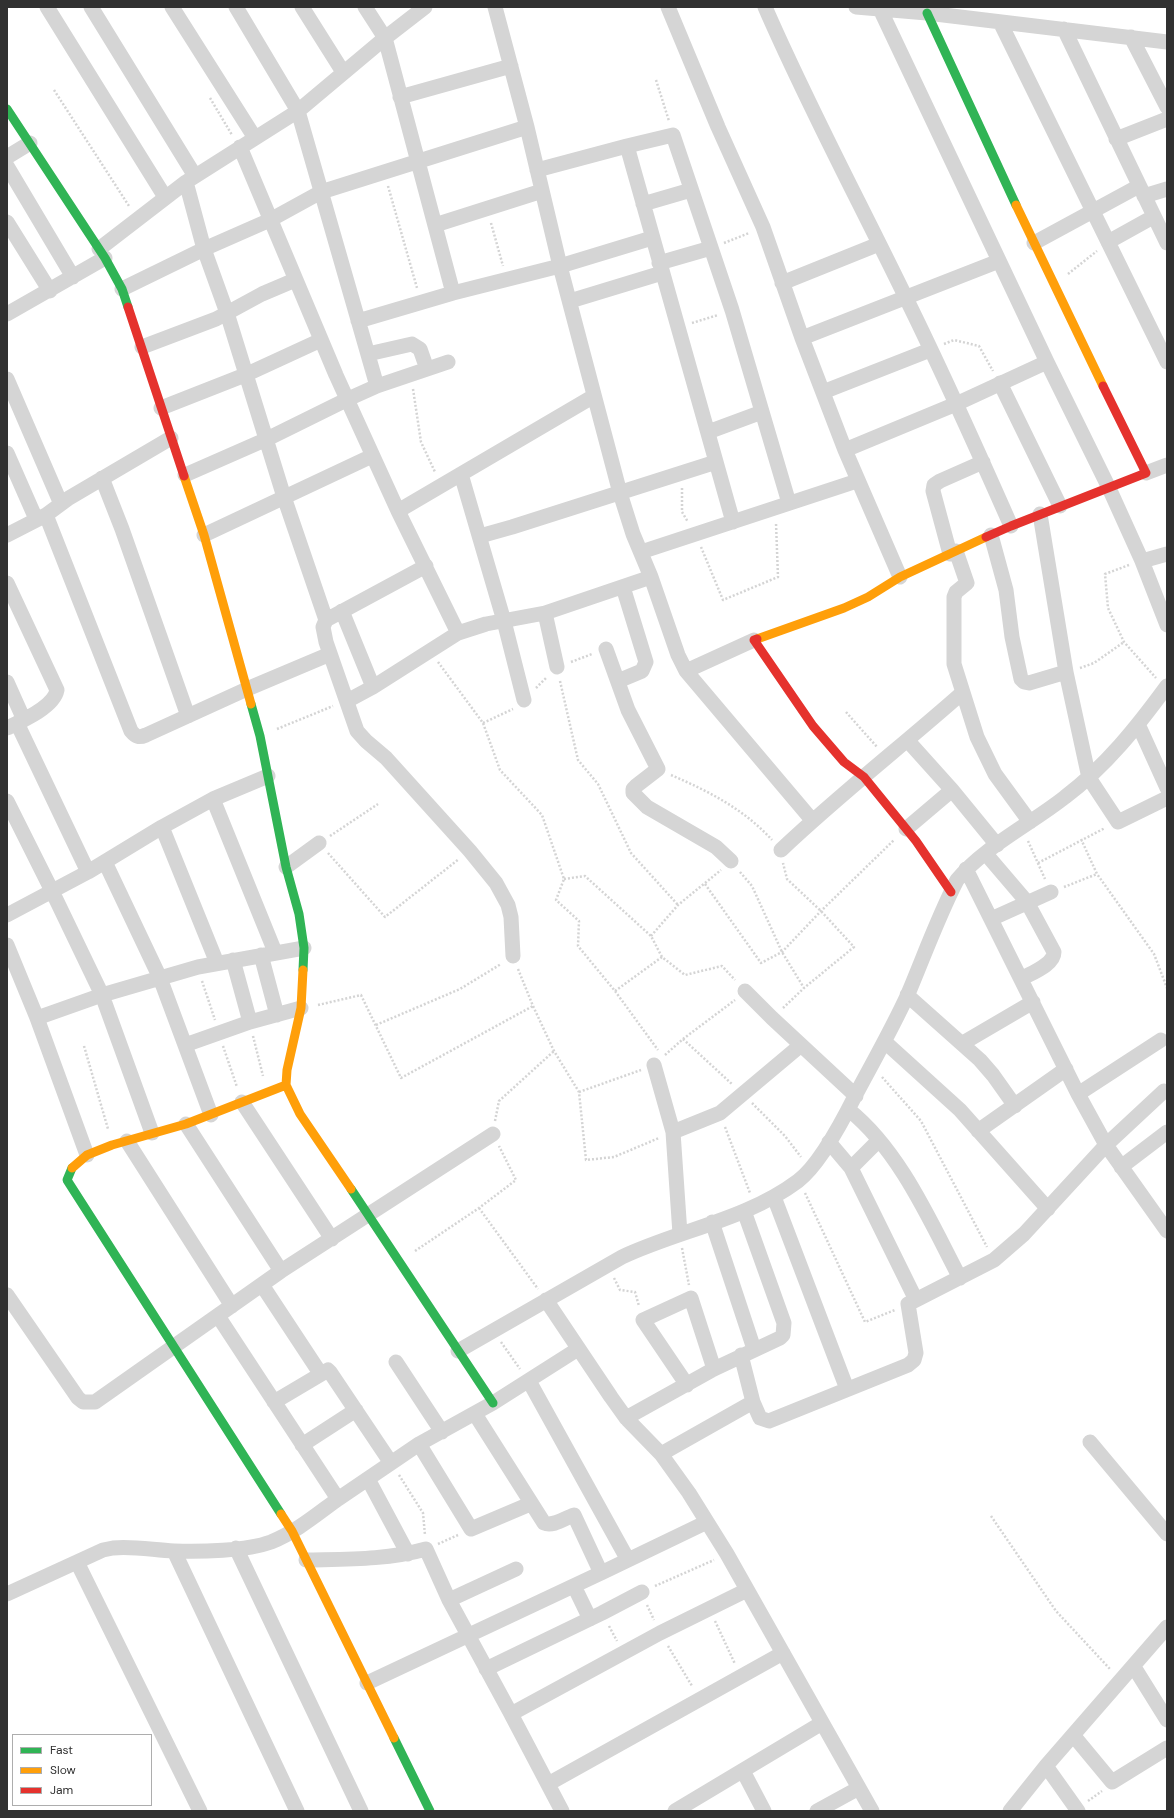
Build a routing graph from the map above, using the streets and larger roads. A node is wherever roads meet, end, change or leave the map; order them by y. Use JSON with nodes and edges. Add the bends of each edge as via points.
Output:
{"nodes":[{"id":1,"x":46,"y":7,"type":"edge"},
{"id":2,"x":91,"y":7,"type":"edge"},
{"id":3,"x":172,"y":7,"type":"edge"},
{"id":4,"x":236,"y":7,"type":"edge"},
{"id":5,"x":302,"y":7,"type":"edge"},
{"id":6,"x":365,"y":7,"type":"edge"},
{"id":7,"x":425,"y":7,"type":"edge"},
{"id":8,"x":495,"y":7,"type":"edge"},
{"id":9,"x":668,"y":7,"type":"edge"},
{"id":10,"x":765,"y":7,"type":"edge"},
{"id":11,"x":856,"y":7,"type":"edge"},
{"id":12,"x":880,"y":9,"type":"junction"},
{"id":13,"x":927,"y":13,"type":"junction"},
{"id":14,"x":1000,"y":22,"type":"junction"},
{"id":15,"x":1064,"y":29,"type":"junction"},
{"id":16,"x":1131,"y":37,"type":"junction"},
{"id":17,"x":385,"y":38,"type":"junction"},
{"id":18,"x":1167,"y":42,"type":"edge"},
{"id":19,"x":511,"y":66,"type":"junction"},
{"id":20,"x":343,"y":72,"type":"junction"},
{"id":21,"x":400,"y":97,"type":"junction"},
{"id":22,"x":1167,"y":107,"type":"edge"},
{"id":23,"x":7,"y":109,"type":"edge"},
{"id":24,"x":298,"y":111,"type":"junction"},
{"id":25,"x":1167,"y":119,"type":"edge"},
{"id":26,"x":527,"y":127,"type":"junction"},
{"id":27,"x":255,"y":138,"type":"junction"},
{"id":28,"x":1116,"y":139,"type":"junction"},
{"id":29,"x":30,"y":143,"type":"junction"},
{"id":30,"x":627,"y":146,"type":"junction"},
{"id":31,"x":240,"y":147,"type":"junction"},
{"id":32,"x":7,"y":157,"type":"edge"},
{"id":33,"x":417,"y":162,"type":"junction"},
{"id":34,"x":7,"y":166,"type":"edge"},
{"id":35,"x":537,"y":170,"type":"junction"},
{"id":36,"x":191,"y":179,"type":"junction"},
{"id":37,"x":1167,"y":189,"type":"edge"},
{"id":38,"x":691,"y":190,"type":"junction"},
{"id":39,"x":542,"y":191,"type":"junction"},
{"id":40,"x":1141,"y":191,"type":"junction"},
{"id":41,"x":321,"y":192,"type":"junction"},
{"id":42,"x":165,"y":197,"type":"junction"},
{"id":43,"x":643,"y":204,"type":"junction"},
{"id":44,"x":1094,"y":212,"type":"junction"},
{"id":45,"x":1154,"y":217,"type":"junction"},
{"id":46,"x":270,"y":220,"type":"junction"},
{"id":47,"x":7,"y":222,"type":"edge"},
{"id":48,"x":435,"y":225,"type":"junction"},
{"id":49,"x":652,"y":238,"type":"junction"},
{"id":50,"x":1108,"y":242,"type":"junction"},
{"id":51,"x":1034,"y":243,"type":"junction"},
{"id":52,"x":1167,"y":243,"type":"edge"},
{"id":53,"x":879,"y":244,"type":"junction"},
{"id":54,"x":711,"y":248,"type":"junction"},
{"id":55,"x":204,"y":249,"type":"junction"},
{"id":56,"x":102,"y":254,"type":"junction"},
{"id":57,"x":999,"y":261,"type":"junction"},
{"id":58,"x":560,"y":266,"type":"junction"},
{"id":59,"x":660,"y":268,"type":"junction"},
{"id":60,"x":73,"y":277,"type":"junction"},
{"id":61,"x":295,"y":280,"type":"junction"},
{"id":62,"x":782,"y":283,"type":"junction"},
{"id":63,"x":122,"y":289,"type":"junction"},
{"id":64,"x":50,"y":291,"type":"junction"},
{"id":65,"x":453,"y":293,"type":"junction"},
{"id":66,"x":906,"y":298,"type":"junction"},
{"id":67,"x":570,"y":301,"type":"junction"},
{"id":68,"x":227,"y":313,"type":"junction"},
{"id":69,"x":7,"y":314,"type":"edge"},
{"id":70,"x":358,"y":321,"type":"junction"},
{"id":71,"x":802,"y":338,"type":"junction"},
{"id":72,"x":320,"y":340,"type":"junction"},
{"id":73,"x":142,"y":347,"type":"junction"},
{"id":74,"x":930,"y":350,"type":"junction"},
{"id":75,"x":368,"y":354,"type":"junction"},
{"id":76,"x":448,"y":362,"type":"dead end"},
{"id":77,"x":1047,"y":362,"type":"junction"},
{"id":78,"x":1167,"y":362,"type":"edge"},
{"id":79,"x":427,"y":369,"type":"junction"},
{"id":80,"x":245,"y":375,"type":"junction"},
{"id":81,"x":7,"y":379,"type":"edge"},
{"id":82,"x":1000,"y":383,"type":"junction"},
{"id":83,"x":377,"y":386,"type":"junction"},
{"id":84,"x":823,"y":392,"type":"junction"},
{"id":85,"x":594,"y":396,"type":"junction"},
{"id":86,"x":348,"y":399,"type":"junction"},
{"id":87,"x":956,"y":404,"type":"junction"},
{"id":88,"x":161,"y":408,"type":"junction"},
{"id":89,"x":762,"y":412,"type":"junction"},
{"id":90,"x":708,"y":432,"type":"junction"},
{"id":91,"x":171,"y":438,"type":"junction"},
{"id":92,"x":267,"y":439,"type":"junction"},
{"id":93,"x":845,"y":450,"type":"junction"},
{"id":94,"x":7,"y":453,"type":"edge"},
{"id":95,"x":372,"y":456,"type":"junction"},
{"id":96,"x":716,"y":462,"type":"junction"},
{"id":97,"x":983,"y":462,"type":"junction"},
{"id":98,"x":1167,"y":465,"type":"edge"},
{"id":99,"x":1146,"y":473,"type":"junction"},
{"id":100,"x":461,"y":474,"type":"junction"},
{"id":101,"x":185,"y":475,"type":"junction"},
{"id":102,"x":102,"y":478,"type":"junction"},
{"id":103,"x":857,"y":481,"type":"junction"},
{"id":104,"x":1109,"y":488,"type":"junction"},
{"id":105,"x":620,"y":493,"type":"junction"},
{"id":106,"x":284,"y":497,"type":"junction"},
{"id":107,"x":61,"y":504,"type":"junction"},
{"id":108,"x":782,"y":506,"type":"junction"},
{"id":109,"x":1060,"y":506,"type":"junction"},
{"id":110,"x":398,"y":511,"type":"junction"},
{"id":111,"x":1040,"y":514,"type":"junction"},
{"id":112,"x":41,"y":517,"type":"junction"},
{"id":113,"x":733,"y":522,"type":"junction"},
{"id":114,"x":1011,"y":526,"type":"junction"},
{"id":115,"x":7,"y":535,"type":"edge"},
{"id":116,"x":204,"y":535,"type":"junction"},
{"id":117,"x":991,"y":535,"type":"junction"},
{"id":118,"x":480,"y":536,"type":"junction"},
{"id":119,"x":641,"y":552,"type":"junction"},
{"id":120,"x":953,"y":552,"type":"junction"},
{"id":121,"x":1167,"y":554,"type":"edge"},
{"id":122,"x":1142,"y":561,"type":"junction"},
{"id":123,"x":426,"y":566,"type":"junction"},
{"id":124,"x":650,"y":577,"type":"junction"},
{"id":125,"x":900,"y":577,"type":"junction"},
{"id":126,"x":7,"y":583,"type":"edge"},
{"id":127,"x":623,"y":587,"type":"junction"},
{"id":128,"x":342,"y":611,"type":"junction"},
{"id":129,"x":545,"y":613,"type":"junction"},
{"id":130,"x":326,"y":620,"type":"junction"},
{"id":131,"x":504,"y":621,"type":"junction"},
{"id":132,"x":1167,"y":625,"type":"edge"},
{"id":133,"x":458,"y":633,"type":"junction"},
{"id":134,"x":754,"y":640,"type":"junction"},
{"id":135,"x":606,"y":649,"type":"road end"},
{"id":136,"x":330,"y":654,"type":"junction"},
{"id":137,"x":557,"y":666,"type":"road end"},
{"id":138,"x":686,"y":671,"type":"junction"},
{"id":139,"x":1066,"y":672,"type":"junction"},
{"id":140,"x":618,"y":681,"type":"junction"},
{"id":141,"x":7,"y":682,"type":"edge"},
{"id":142,"x":373,"y":687,"type":"junction"},
{"id":143,"x":1165,"y":688,"type":"edge"},
{"id":144,"x":247,"y":689,"type":"junction"},
{"id":145,"x":962,"y":693,"type":"junction"},
{"id":146,"x":524,"y":700,"type":"road end"},
{"id":147,"x":347,"y":701,"type":"junction"},
{"id":148,"x":188,"y":716,"type":"junction"},
{"id":149,"x":16,"y":724,"type":"edge"},
{"id":150,"x":1138,"y":724,"type":"junction"},
{"id":151,"x":908,"y":741,"type":"junction"},
{"id":152,"x":268,"y":776,"type":"junction"},
{"id":153,"x":864,"y":777,"type":"junction"},
{"id":154,"x":1089,"y":778,"type":"junction"},
{"id":155,"x":952,"y":790,"type":"junction"},
{"id":156,"x":1167,"y":790,"type":"edge"},
{"id":157,"x":213,"y":799,"type":"junction"},
{"id":158,"x":7,"y":801,"type":"edge"},
{"id":159,"x":812,"y":820,"type":"junction"},
{"id":160,"x":1025,"y":825,"type":"junction"},
{"id":161,"x":162,"y":827,"type":"junction"},
{"id":162,"x":906,"y":829,"type":"junction"},
{"id":163,"x":319,"y":843,"type":"road end"},
{"id":164,"x":991,"y":849,"type":"junction"},
{"id":165,"x":781,"y":850,"type":"road end"},
{"id":166,"x":731,"y":861,"type":"road end"},
{"id":167,"x":105,"y":862,"type":"junction"},
{"id":168,"x":286,"y":867,"type":"junction"},
{"id":169,"x":966,"y":869,"type":"junction"},
{"id":170,"x":88,"y":872,"type":"junction"},
{"id":171,"x":52,"y":890,"type":"junction"},
{"id":172,"x":951,"y":892,"type":"junction"},
{"id":173,"x":1051,"y":892,"type":"road end"},
{"id":174,"x":1027,"y":902,"type":"junction"},
{"id":175,"x":7,"y":915,"type":"edge"},
{"id":176,"x":991,"y":919,"type":"junction"},
{"id":177,"x":7,"y":945,"type":"edge"},
{"id":178,"x":304,"y":948,"type":"junction"},
{"id":179,"x":268,"y":954,"type":"junction"},
{"id":180,"x":513,"y":956,"type":"road end"},
{"id":181,"x":234,"y":960,"type":"junction"},
{"id":182,"x":217,"y":963,"type":"junction"},
{"id":183,"x":160,"y":978,"type":"junction"},
{"id":184,"x":1022,"y":979,"type":"junction"},
{"id":185,"x":745,"y":991,"type":"road end"},
{"id":186,"x":102,"y":995,"type":"junction"},
{"id":187,"x":907,"y":995,"type":"junction"},
{"id":188,"x":1032,"y":1002,"type":"junction"},
{"id":189,"x":301,"y":1008,"type":"junction"},
{"id":190,"x":277,"y":1015,"type":"junction"},
{"id":191,"x":37,"y":1018,"type":"junction"},
{"id":192,"x":250,"y":1022,"type":"junction"},
{"id":193,"x":1161,"y":1040,"type":"dead end"},
{"id":194,"x":885,"y":1042,"type":"junction"},
{"id":195,"x":963,"y":1044,"type":"junction"},
{"id":196,"x":185,"y":1045,"type":"junction"},
{"id":197,"x":801,"y":1045,"type":"junction"},
{"id":198,"x":658,"y":1061,"type":"road end"},
{"id":199,"x":1066,"y":1069,"type":"junction"},
{"id":200,"x":286,"y":1086,"type":"junction"},
{"id":201,"x":1164,"y":1091,"type":"dead end"},
{"id":202,"x":1078,"y":1094,"type":"junction"},
{"id":203,"x":856,"y":1096,"type":"junction"},
{"id":204,"x":242,"y":1102,"type":"junction"},
{"id":205,"x":1015,"y":1106,"type":"junction"},
{"id":206,"x":849,"y":1110,"type":"junction"},
{"id":207,"x":211,"y":1115,"type":"junction"},
{"id":208,"x":186,"y":1124,"type":"junction"},
{"id":209,"x":978,"y":1131,"type":"junction"},
{"id":210,"x":673,"y":1132,"type":"junction"},
{"id":211,"x":1167,"y":1132,"type":"edge"},
{"id":212,"x":152,"y":1133,"type":"junction"},
{"id":213,"x":493,"y":1134,"type":"road end"},
{"id":214,"x":880,"y":1140,"type":"junction"},
{"id":215,"x":127,"y":1141,"type":"junction"},
{"id":216,"x":829,"y":1142,"type":"junction"},
{"id":217,"x":1106,"y":1145,"type":"junction"},
{"id":218,"x":87,"y":1155,"type":"junction"},
{"id":219,"x":1121,"y":1167,"type":"junction"},
{"id":220,"x":851,"y":1168,"type":"junction"},
{"id":221,"x":774,"y":1197,"type":"junction"},
{"id":222,"x":749,"y":1209,"type":"junction"},
{"id":223,"x":1048,"y":1209,"type":"junction"},
{"id":224,"x":368,"y":1215,"type":"junction"},
{"id":225,"x":712,"y":1222,"type":"junction"},
{"id":226,"x":1167,"y":1231,"type":"edge"},
{"id":227,"x":680,"y":1234,"type":"junction"},
{"id":228,"x":332,"y":1239,"type":"junction"},
{"id":229,"x":281,"y":1271,"type":"junction"},
{"id":230,"x":960,"y":1278,"type":"junction"},
{"id":231,"x":262,"y":1284,"type":"junction"},
{"id":232,"x":7,"y":1295,"type":"edge"},
{"id":233,"x":546,"y":1300,"type":"junction"},
{"id":234,"x":912,"y":1302,"type":"junction"},
{"id":235,"x":232,"y":1306,"type":"junction"},
{"id":236,"x":12,"y":1314,"type":"edge"},
{"id":237,"x":218,"y":1316,"type":"junction"},
{"id":238,"x":175,"y":1347,"type":"junction"},
{"id":239,"x":578,"y":1349,"type":"junction"},
{"id":240,"x":458,"y":1351,"type":"junction"},
{"id":241,"x":747,"y":1352,"type":"junction"},
{"id":242,"x":396,"y":1362,"type":"dead end"},
{"id":243,"x":714,"y":1369,"type":"junction"},
{"id":244,"x":320,"y":1373,"type":"junction"},
{"id":245,"x":529,"y":1381,"type":"junction"},
{"id":246,"x":687,"y":1385,"type":"junction"},
{"id":247,"x":848,"y":1389,"type":"junction"},
{"id":248,"x":274,"y":1402,"type":"junction"},
{"id":249,"x":753,"y":1402,"type":"junction"},
{"id":250,"x":493,"y":1403,"type":"junction"},
{"id":251,"x":356,"y":1410,"type":"junction"},
{"id":252,"x":475,"y":1414,"type":"junction"},
{"id":253,"x":626,"y":1418,"type":"junction"},
{"id":254,"x":442,"y":1432,"type":"junction"},
{"id":255,"x":1090,"y":1442,"type":"dead end"},
{"id":256,"x":419,"y":1444,"type":"junction"},
{"id":257,"x":302,"y":1445,"type":"junction"},
{"id":258,"x":661,"y":1454,"type":"junction"},
{"id":259,"x":391,"y":1463,"type":"junction"},
{"id":260,"x":368,"y":1479,"type":"junction"},
{"id":261,"x":338,"y":1499,"type":"junction"},
{"id":262,"x":530,"y":1504,"type":"junction"},
{"id":263,"x":597,"y":1505,"type":"junction"},
{"id":264,"x":574,"y":1515,"type":"junction"},
{"id":265,"x":707,"y":1522,"type":"junction"},
{"id":266,"x":292,"y":1531,"type":"junction"},
{"id":267,"x":1167,"y":1534,"type":"edge"},
{"id":268,"x":236,"y":1548,"type":"junction"},
{"id":269,"x":174,"y":1551,"type":"junction"},
{"id":270,"x":408,"y":1554,"type":"junction"},
{"id":271,"x":306,"y":1560,"type":"junction"},
{"id":272,"x":628,"y":1560,"type":"junction"},
{"id":273,"x":77,"y":1562,"type":"junction"},
{"id":274,"x":516,"y":1569,"type":"dead end"},
{"id":275,"x":601,"y":1573,"type":"junction"},
{"id":276,"x":574,"y":1586,"type":"junction"},
{"id":277,"x":747,"y":1590,"type":"junction"},
{"id":278,"x":642,"y":1592,"type":"road end"},
{"id":279,"x":7,"y":1594,"type":"edge"},
{"id":280,"x":450,"y":1600,"type":"junction"},
{"id":281,"x":596,"y":1616,"type":"junction"},
{"id":282,"x":468,"y":1634,"type":"junction"},
{"id":283,"x":1165,"y":1636,"type":"edge"},
{"id":284,"x":783,"y":1653,"type":"junction"},
{"id":285,"x":1134,"y":1667,"type":"junction"},
{"id":286,"x":486,"y":1669,"type":"junction"},
{"id":287,"x":367,"y":1683,"type":"junction"},
{"id":288,"x":511,"y":1714,"type":"junction"},
{"id":289,"x":1167,"y":1720,"type":"edge"},
{"id":290,"x":822,"y":1723,"type":"junction"},
{"id":291,"x":1074,"y":1735,"type":"junction"},
{"id":292,"x":1167,"y":1748,"type":"edge"},
{"id":293,"x":1046,"y":1766,"type":"junction"},
{"id":294,"x":743,"y":1770,"type":"junction"},
{"id":295,"x":548,"y":1784,"type":"junction"},
{"id":296,"x":859,"y":1788,"type":"junction"},
{"id":297,"x":200,"y":1811,"type":"edge"},
{"id":298,"x":297,"y":1811,"type":"edge"},
{"id":299,"x":361,"y":1811,"type":"edge"},
{"id":300,"x":430,"y":1811,"type":"edge"},
{"id":301,"x":562,"y":1811,"type":"edge"},
{"id":302,"x":675,"y":1811,"type":"edge"},
{"id":303,"x":764,"y":1811,"type":"edge"},
{"id":304,"x":818,"y":1811,"type":"edge"},
{"id":305,"x":872,"y":1811,"type":"edge"},
{"id":306,"x":1010,"y":1811,"type":"edge"},
{"id":307,"x":1077,"y":1811,"type":"edge"}],
"edges":[{"from":1,"to":42,"type":"street"},
{"from":2,"to":36,"type":"street"},
{"from":3,"to":27,"type":"street"},
{"from":4,"to":24,"type":"street"},
{"from":5,"to":20,"type":"street"},
{"from":6,"to":17,"type":"street"},
{"from":7,"to":17,"type":"street"},
{"from":8,"to":19,"type":"street"},
{"from":9,"to":62,"type":"street","via":[[763,227]]},
{"from":10,"to":53,"type":"street","via":[[820,126]]},
{"from":11,"to":12,"type":"street"},
{"from":12,"to":13,"type":"street"},
{"from":12,"to":57,"type":"street"},
{"from":13,"to":14,"type":"street"},
{"from":13,"to":51,"type":"street"},
{"from":14,"to":15,"type":"street"},
{"from":14,"to":44,"type":"street"},
{"from":15,"to":16,"type":"street"},
{"from":15,"to":28,"type":"street"},
{"from":16,"to":18,"type":"street"},
{"from":16,"to":22,"type":"street"},
{"from":17,"to":20,"type":"street"},
{"from":17,"to":21,"type":"street"},
{"from":19,"to":21,"type":"street"},
{"from":19,"to":26,"type":"street"},
{"from":20,"to":24,"type":"street"},
{"from":21,"to":33,"type":"street"},
{"from":23,"to":29,"type":"street"},
{"from":24,"to":27,"type":"street"},
{"from":24,"to":41,"type":"street"},
{"from":25,"to":28,"type":"street"},
{"from":26,"to":33,"type":"street"},
{"from":26,"to":35,"type":"street"},
{"from":27,"to":31,"type":"street"},
{"from":28,"to":40,"type":"street"},
{"from":29,"to":32,"type":"street"},
{"from":29,"to":56,"type":"street"},
{"from":30,"to":35,"type":"street"},
{"from":30,"to":38,"type":"street","via":[[673,135]]},
{"from":30,"to":43,"type":"street"},
{"from":31,"to":36,"type":"street"},
{"from":31,"to":46,"type":"street"},
{"from":33,"to":41,"type":"street"},
{"from":33,"to":48,"type":"street"},
{"from":34,"to":60,"type":"street"},
{"from":35,"to":39,"type":"street"},
{"from":36,"to":42,"type":"street"},
{"from":36,"to":55,"type":"street"},
{"from":37,"to":40,"type":"street"},
{"from":38,"to":43,"type":"street"},
{"from":38,"to":54,"type":"street"},
{"from":39,"to":48,"type":"street"},
{"from":39,"to":58,"type":"street"},
{"from":40,"to":44,"type":"street"},
{"from":40,"to":45,"type":"street"},
{"from":41,"to":46,"type":"street"},
{"from":41,"to":70,"type":"street"},
{"from":42,"to":56,"type":"street","via":[[137,219]]},
{"from":43,"to":49,"type":"street"},
{"from":44,"to":50,"type":"street"},
{"from":44,"to":51,"type":"street"},
{"from":45,"to":50,"type":"street"},
{"from":45,"to":52,"type":"street"},
{"from":46,"to":55,"type":"street"},
{"from":46,"to":61,"type":"street"},
{"from":47,"to":64,"type":"street"},
{"from":48,"to":65,"type":"street"},
{"from":49,"to":58,"type":"street"},
{"from":49,"to":59,"type":"street"},
{"from":50,"to":78,"type":"street"},
{"from":51,"to":99,"type":"street"},
{"from":53,"to":62,"type":"street"},
{"from":53,"to":66,"type":"street"},
{"from":54,"to":59,"type":"street"},
{"from":54,"to":89,"type":"street"},
{"from":55,"to":63,"type":"street"},
{"from":55,"to":68,"type":"street"},
{"from":56,"to":60,"type":"street"},
{"from":56,"to":63,"type":"street"},
{"from":57,"to":66,"type":"street"},
{"from":57,"to":77,"type":"street"},
{"from":58,"to":65,"type":"street"},
{"from":58,"to":67,"type":"street"},
{"from":59,"to":67,"type":"street"},
{"from":59,"to":90,"type":"street"},
{"from":60,"to":64,"type":"street"},
{"from":61,"to":68,"type":"street"},
{"from":61,"to":72,"type":"street"},
{"from":62,"to":71,"type":"street"},
{"from":63,"to":73,"type":"street"},
{"from":64,"to":69,"type":"street"},
{"from":65,"to":70,"type":"street"},
{"from":66,"to":71,"type":"street"},
{"from":66,"to":74,"type":"street"},
{"from":67,"to":85,"type":"street"},
{"from":68,"to":73,"type":"street","via":[[213,321]]},
{"from":68,"to":80,"type":"street"},
{"from":70,"to":75,"type":"street"},
{"from":71,"to":84,"type":"street"},
{"from":72,"to":80,"type":"street"},
{"from":72,"to":86,"type":"street"},
{"from":73,"to":88,"type":"street"},
{"from":74,"to":84,"type":"street"},
{"from":74,"to":87,"type":"street"},
{"from":75,"to":79,"type":"street","via":[[412,344],[420,348]]},
{"from":75,"to":83,"type":"street"},
{"from":76,"to":79,"type":"street"},
{"from":77,"to":82,"type":"street"},
{"from":77,"to":104,"type":"street"},
{"from":79,"to":83,"type":"street"},
{"from":80,"to":88,"type":"street"},
{"from":80,"to":92,"type":"street"},
{"from":81,"to":107,"type":"street"},
{"from":82,"to":87,"type":"street"},
{"from":82,"to":109,"type":"street"},
{"from":83,"to":86,"type":"street"},
{"from":84,"to":93,"type":"street"},
{"from":85,"to":100,"type":"street"},
{"from":85,"to":105,"type":"street"},
{"from":86,"to":92,"type":"street"},
{"from":86,"to":95,"type":"street"},
{"from":87,"to":93,"type":"street"},
{"from":87,"to":97,"type":"street"},
{"from":88,"to":91,"type":"street"},
{"from":89,"to":90,"type":"street"},
{"from":89,"to":108,"type":"street"},
{"from":90,"to":96,"type":"street"},
{"from":91,"to":101,"type":"street"},
{"from":91,"to":102,"type":"street"},
{"from":92,"to":101,"type":"street"},
{"from":92,"to":106,"type":"street"},
{"from":93,"to":103,"type":"street"},
{"from":94,"to":112,"type":"street"},
{"from":95,"to":106,"type":"street"},
{"from":95,"to":110,"type":"street"},
{"from":96,"to":105,"type":"street"},
{"from":96,"to":113,"type":"street"},
{"from":97,"to":114,"type":"street"},
{"from":97,"to":120,"type":"street","via":[[934,485],[933,491]]},
{"from":98,"to":99,"type":"street"},
{"from":99,"to":104,"type":"street"},
{"from":100,"to":110,"type":"street"},
{"from":100,"to":118,"type":"street"},
{"from":101,"to":116,"type":"street"},
{"from":102,"to":107,"type":"street"},
{"from":102,"to":148,"type":"street"},
{"from":103,"to":108,"type":"street"},
{"from":103,"to":125,"type":"street"},
{"from":104,"to":109,"type":"street"},
{"from":104,"to":122,"type":"street"},
{"from":105,"to":118,"type":"street"},
{"from":105,"to":119,"type":"street"},
{"from":106,"to":116,"type":"street"},
{"from":106,"to":130,"type":"street"},
{"from":107,"to":112,"type":"street"},
{"from":108,"to":113,"type":"street"},
{"from":109,"to":111,"type":"street"},
{"from":110,"to":123,"type":"street"},
{"from":111,"to":114,"type":"street"},
{"from":111,"to":139,"type":"street"},
{"from":112,"to":115,"type":"street"},
{"from":112,"to":148,"type":"street","via":[[134,736],[142,737]]},
{"from":113,"to":119,"type":"street"},
{"from":114,"to":117,"type":"street"},
{"from":116,"to":144,"type":"street"},
{"from":117,"to":120,"type":"street"},
{"from":117,"to":139,"type":"street","via":[[1006,590],[1021,679],[1029,683]]},
{"from":118,"to":131,"type":"street"},
{"from":119,"to":124,"type":"street"},
{"from":120,"to":125,"type":"street"},
{"from":120,"to":145,"type":"street","via":[[967,584],[956,592],[954,598],[954,664]]},
{"from":121,"to":122,"type":"street"},
{"from":122,"to":132,"type":"street"},
{"from":123,"to":128,"type":"street"},
{"from":123,"to":133,"type":"street"},
{"from":124,"to":127,"type":"street"},
{"from":124,"to":138,"type":"street"},
{"from":125,"to":134,"type":"street","via":[[844,608]]},
{"from":126,"to":149,"type":"street","via":[[57,690],[52,701]]},
{"from":127,"to":129,"type":"street"},
{"from":127,"to":140,"type":"street","via":[[646,662],[642,671]]},
{"from":128,"to":130,"type":"street"},
{"from":128,"to":142,"type":"street"},
{"from":129,"to":131,"type":"street"},
{"from":129,"to":137,"type":"street"},
{"from":130,"to":136,"type":"street","via":[[323,633]]},
{"from":131,"to":133,"type":"street","via":[[472,627]]},
{"from":131,"to":146,"type":"street"},
{"from":133,"to":142,"type":"street"},
{"from":134,"to":138,"type":"street"},
{"from":134,"to":153,"type":"street","via":[[813,726],[844,762]]},
{"from":135,"to":140,"type":"street"},
{"from":136,"to":144,"type":"street"},
{"from":136,"to":147,"type":"street"},
{"from":138,"to":159,"type":"street"},
{"from":139,"to":154,"type":"street"},
{"from":140,"to":166,"type":"street","via":[[628,710],[658,769],[633,789],[636,798],[647,807],[716,846]]},
{"from":141,"to":149,"type":"street"},
{"from":142,"to":147,"type":"street"},
{"from":143,"to":150,"type":"street"},
{"from":144,"to":148,"type":"street"},
{"from":144,"to":152,"type":"street"},
{"from":145,"to":151,"type":"street"},
{"from":145,"to":160,"type":"street","via":[[986,759]]},
{"from":147,"to":180,"type":"street","via":[[361,736],[386,758],[496,883],[508,905],[512,921]]},
{"from":149,"to":170,"type":"street"},
{"from":150,"to":154,"type":"street","via":[[1110,758]]},
{"from":150,"to":156,"type":"street"},
{"from":151,"to":153,"type":"street"},
{"from":151,"to":155,"type":"street"},
{"from":152,"to":157,"type":"street"},
{"from":152,"to":168,"type":"street"},
{"from":153,"to":159,"type":"street"},
{"from":153,"to":162,"type":"street"},
{"from":154,"to":156,"type":"street","via":[[1118,822]]},
{"from":154,"to":160,"type":"street"},
{"from":155,"to":162,"type":"street"},
{"from":155,"to":164,"type":"street"},
{"from":157,"to":161,"type":"street"},
{"from":157,"to":179,"type":"street"},
{"from":158,"to":171,"type":"street"},
{"from":159,"to":165,"type":"street"},
{"from":160,"to":164,"type":"street"},
{"from":161,"to":167,"type":"street"},
{"from":161,"to":182,"type":"street"},
{"from":162,"to":172,"type":"street"},
{"from":163,"to":168,"type":"street"},
{"from":164,"to":169,"type":"street"},
{"from":164,"to":174,"type":"street"},
{"from":167,"to":170,"type":"street"},
{"from":167,"to":183,"type":"street"},
{"from":168,"to":178,"type":"street","via":[[299,914]]},
{"from":169,"to":172,"type":"street"},
{"from":169,"to":176,"type":"street"},
{"from":170,"to":171,"type":"street"},
{"from":171,"to":175,"type":"street"},
{"from":171,"to":186,"type":"street"},
{"from":172,"to":187,"type":"street"},
{"from":173,"to":174,"type":"street"},
{"from":174,"to":176,"type":"street"},
{"from":174,"to":184,"type":"street","via":[[1053,948],[1054,956],[1050,962]]},
{"from":176,"to":184,"type":"street"},
{"from":177,"to":191,"type":"street"},
{"from":178,"to":179,"type":"street"},
{"from":178,"to":189,"type":"street"},
{"from":179,"to":181,"type":"street"},
{"from":179,"to":190,"type":"street"},
{"from":181,"to":182,"type":"street"},
{"from":181,"to":192,"type":"street"},
{"from":182,"to":183,"type":"street"},
{"from":183,"to":186,"type":"street"},
{"from":183,"to":196,"type":"street"},
{"from":184,"to":188,"type":"street"},
{"from":185,"to":197,"type":"street"},
{"from":186,"to":191,"type":"street"},
{"from":186,"to":212,"type":"street"},
{"from":187,"to":194,"type":"street"},
{"from":187,"to":195,"type":"street"},
{"from":188,"to":195,"type":"street"},
{"from":188,"to":199,"type":"street"},
{"from":189,"to":190,"type":"street"},
{"from":189,"to":200,"type":"street"},
{"from":190,"to":192,"type":"street"},
{"from":191,"to":218,"type":"street"},
{"from":192,"to":196,"type":"street"},
{"from":193,"to":202,"type":"street"},
{"from":194,"to":203,"type":"street"},
{"from":194,"to":209,"type":"street","via":[[960,1110]]},
{"from":195,"to":205,"type":"street","via":[[993,1075]]},
{"from":196,"to":207,"type":"street"},
{"from":197,"to":203,"type":"street"},
{"from":197,"to":210,"type":"street","via":[[720,1113]]},
{"from":198,"to":210,"type":"street"},
{"from":199,"to":202,"type":"street"},
{"from":199,"to":205,"type":"street"},
{"from":200,"to":204,"type":"street"},
{"from":200,"to":224,"type":"street","via":[[300,1114]]},
{"from":201,"to":217,"type":"street"},
{"from":202,"to":217,"type":"street"},
{"from":203,"to":206,"type":"street"},
{"from":204,"to":207,"type":"street"},
{"from":204,"to":228,"type":"street"},
{"from":205,"to":209,"type":"street"},
{"from":206,"to":214,"type":"street"},
{"from":206,"to":216,"type":"street"},
{"from":207,"to":208,"type":"street"},
{"from":208,"to":212,"type":"street"},
{"from":208,"to":229,"type":"street"},
{"from":209,"to":223,"type":"street"},
{"from":210,"to":227,"type":"street"},
{"from":211,"to":219,"type":"street"},
{"from":212,"to":215,"type":"street"},
{"from":213,"to":224,"type":"street"},
{"from":214,"to":220,"type":"street"},
{"from":214,"to":230,"type":"street","via":[[915,1195]]},
{"from":215,"to":218,"type":"street"},
{"from":215,"to":235,"type":"street"},
{"from":216,"to":220,"type":"street"},
{"from":216,"to":221,"type":"street","via":[[800,1180]]},
{"from":217,"to":219,"type":"street"},
{"from":217,"to":223,"type":"street"},
{"from":218,"to":238,"type":"street","via":[[70,1169],[67,1180]]},
{"from":219,"to":226,"type":"street"},
{"from":220,"to":234,"type":"street"},
{"from":221,"to":222,"type":"street"},
{"from":221,"to":247,"type":"street"},
{"from":222,"to":225,"type":"street"},
{"from":222,"to":241,"type":"street","via":[[784,1330],[780,1338]]},
{"from":223,"to":230,"type":"street","via":[[994,1260]]},
{"from":224,"to":228,"type":"street"},
{"from":224,"to":240,"type":"street"},
{"from":225,"to":227,"type":"street"},
{"from":225,"to":241,"type":"street"},
{"from":227,"to":233,"type":"street","via":[[634,1252]]},
{"from":228,"to":229,"type":"street"},
{"from":229,"to":231,"type":"street"},
{"from":230,"to":234,"type":"street"},
{"from":231,"to":235,"type":"street"},
{"from":231,"to":244,"type":"street"},
{"from":232,"to":236,"type":"street"},
{"from":233,"to":239,"type":"street"},
{"from":233,"to":240,"type":"street"},
{"from":234,"to":247,"type":"street","via":[[916,1353],[914,1360],[901,1369]]},
{"from":235,"to":237,"type":"street"},
{"from":236,"to":238,"type":"street","via":[[82,1402],[95,1402]]},
{"from":237,"to":238,"type":"street"},
{"from":237,"to":248,"type":"street"},
{"from":238,"to":266,"type":"street"},
{"from":239,"to":245,"type":"street"},
{"from":239,"to":253,"type":"street"},
{"from":240,"to":250,"type":"street"},
{"from":241,"to":243,"type":"street"},
{"from":241,"to":249,"type":"street"},
{"from":242,"to":254,"type":"street"},
{"from":243,"to":246,"type":"street"},
{"from":243,"to":246,"type":"street","via":[[691,1298],[643,1320]]},
{"from":244,"to":248,"type":"street"},
{"from":244,"to":251,"type":"street","via":[[328,1370],[330,1372]]},
{"from":245,"to":250,"type":"street"},
{"from":245,"to":263,"type":"street"},
{"from":246,"to":253,"type":"street"},
{"from":247,"to":249,"type":"street","via":[[770,1421],[760,1418]]},
{"from":248,"to":257,"type":"street"},
{"from":249,"to":258,"type":"street"},
{"from":250,"to":252,"type":"street"},
{"from":251,"to":257,"type":"street"},
{"from":251,"to":259,"type":"street"},
{"from":252,"to":254,"type":"street"},
{"from":252,"to":262,"type":"street"},
{"from":253,"to":258,"type":"street"},
{"from":254,"to":256,"type":"street"},
{"from":255,"to":267,"type":"street"},
{"from":256,"to":259,"type":"street"},
{"from":256,"to":262,"type":"street","via":[[471,1529]]},
{"from":257,"to":261,"type":"street"},
{"from":258,"to":265,"type":"street"},
{"from":259,"to":260,"type":"street"},
{"from":260,"to":261,"type":"street"},
{"from":260,"to":270,"type":"street"},
{"from":261,"to":266,"type":"street"},
{"from":262,"to":264,"type":"street","via":[[541,1520],[548,1525]]},
{"from":263,"to":264,"type":"street"},
{"from":263,"to":272,"type":"street"},
{"from":264,"to":275,"type":"street"},
{"from":265,"to":272,"type":"street"},
{"from":265,"to":277,"type":"street"},
{"from":266,"to":268,"type":"street","via":[[269,1542]]},
{"from":266,"to":271,"type":"street"},
{"from":268,"to":269,"type":"street"},
{"from":268,"to":299,"type":"street"},
{"from":269,"to":273,"type":"street","via":[[112,1548]]},
{"from":269,"to":298,"type":"street"},
{"from":270,"to":271,"type":"street"},
{"from":270,"to":280,"type":"street","via":[[426,1549]]},
{"from":271,"to":287,"type":"street"},
{"from":272,"to":275,"type":"street"},
{"from":273,"to":279,"type":"street"},
{"from":273,"to":297,"type":"street"},
{"from":274,"to":280,"type":"street"},
{"from":275,"to":276,"type":"street"},
{"from":276,"to":281,"type":"street"},
{"from":276,"to":282,"type":"street"},
{"from":277,"to":284,"type":"street"},
{"from":277,"to":288,"type":"street","via":[[660,1633]]},
{"from":278,"to":281,"type":"street"},
{"from":280,"to":282,"type":"street"},
{"from":281,"to":286,"type":"street"},
{"from":282,"to":286,"type":"street"},
{"from":282,"to":287,"type":"street"},
{"from":283,"to":285,"type":"street"},
{"from":284,"to":290,"type":"street"},
{"from":284,"to":295,"type":"street"},
{"from":285,"to":289,"type":"street"},
{"from":285,"to":291,"type":"street"},
{"from":286,"to":288,"type":"street"},
{"from":287,"to":300,"type":"street"},
{"from":288,"to":295,"type":"street"},
{"from":290,"to":294,"type":"street"},
{"from":290,"to":296,"type":"street"},
{"from":291,"to":292,"type":"street","via":[[1112,1782]]},
{"from":291,"to":293,"type":"street"},
{"from":293,"to":306,"type":"street"},
{"from":293,"to":307,"type":"street"},
{"from":294,"to":302,"type":"street"},
{"from":294,"to":303,"type":"street"},
{"from":295,"to":301,"type":"street"},
{"from":296,"to":304,"type":"street"},
{"from":296,"to":305,"type":"street"}]}
